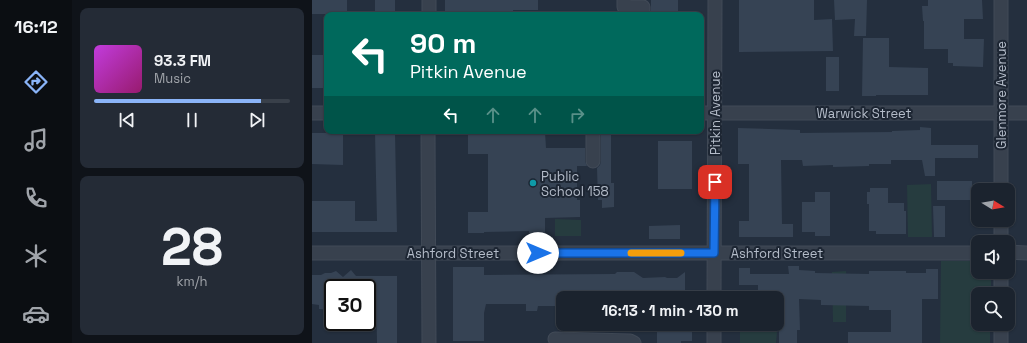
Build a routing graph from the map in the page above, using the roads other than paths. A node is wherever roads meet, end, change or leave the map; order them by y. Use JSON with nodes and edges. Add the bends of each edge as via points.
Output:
{"nodes":[{"id":1,"x":429,"y":0,"type":"edge"},
{"id":2,"x":624,"y":0,"type":"edge"},
{"id":3,"x":715,"y":0,"type":"edge"},
{"id":4,"x":1001,"y":0,"type":"edge"},
{"id":5,"x":429,"y":12,"type":"edge"},
{"id":6,"x":643,"y":12,"type":"edge"},
{"id":7,"x":312,"y":113,"type":"edge"},
{"id":8,"x":324,"y":113,"type":"edge"},
{"id":9,"x":704,"y":113,"type":"edge"},
{"id":10,"x":715,"y":113,"type":"junction"},
{"id":11,"x":1001,"y":113,"type":"junction"},
{"id":12,"x":1027,"y":113,"type":"edge"},
{"id":13,"x":428,"y":134,"type":"edge"},
{"id":14,"x":593,"y":134,"type":"edge"},
{"id":15,"x":593,"y":161,"type":"dead end"},
{"id":16,"x":1001,"y":183,"type":"edge"},
{"id":17,"x":971,"y":252,"type":"edge"},
{"id":18,"x":1015,"y":252,"type":"edge"},
{"id":19,"x":1027,"y":252,"type":"edge"},
{"id":20,"x":312,"y":253,"type":"edge"},
{"id":21,"x":714,"y":253,"type":"junction"},
{"id":22,"x":428,"y":254,"type":"junction"},
{"id":23,"x":714,"y":291,"type":"edge"},
{"id":24,"x":714,"y":331,"type":"edge"},
{"id":25,"x":1001,"y":331,"type":"edge"},
{"id":26,"x":555,"y":339,"type":"dead end"},
{"id":27,"x":428,"y":343,"type":"edge"},
{"id":28,"x":634,"y":343,"type":"edge"},
{"id":29,"x":714,"y":343,"type":"edge"},
{"id":30,"x":1001,"y":343,"type":"edge"}],
"edges":[{"from":1,"to":5,"type":"street"},
{"from":2,"to":6,"type":"street","via":[[624,7],[643,7]]},
{"from":3,"to":10,"type":"street","name":"Pitkin Avenue"},
{"from":4,"to":11,"type":"street","name":"Glenmore Avenue"},
{"from":7,"to":8,"type":"street"},
{"from":9,"to":10,"type":"street","name":"Warwick Street"},
{"from":10,"to":11,"type":"street","name":"Warwick Street"},
{"from":10,"to":21,"type":"street","name":"Pitkin Avenue"},
{"from":11,"to":12,"type":"street","name":"Warwick Street"},
{"from":11,"to":16,"type":"street","name":"Glenmore Avenue"},
{"from":13,"to":22,"type":"street"},
{"from":14,"to":15,"type":"street"},
{"from":17,"to":21,"type":"street","name":"Ashford Street"},
{"from":18,"to":19,"type":"street"},
{"from":20,"to":22,"type":"street","name":"Ashford Street"},
{"from":21,"to":22,"type":"street","name":"Ashford Street"},
{"from":21,"to":23,"type":"street","name":"Pitkin Avenue"},
{"from":22,"to":27,"type":"street"},
{"from":24,"to":29,"type":"street"},
{"from":25,"to":30,"type":"street"},
{"from":26,"to":28,"type":"street"}]}
